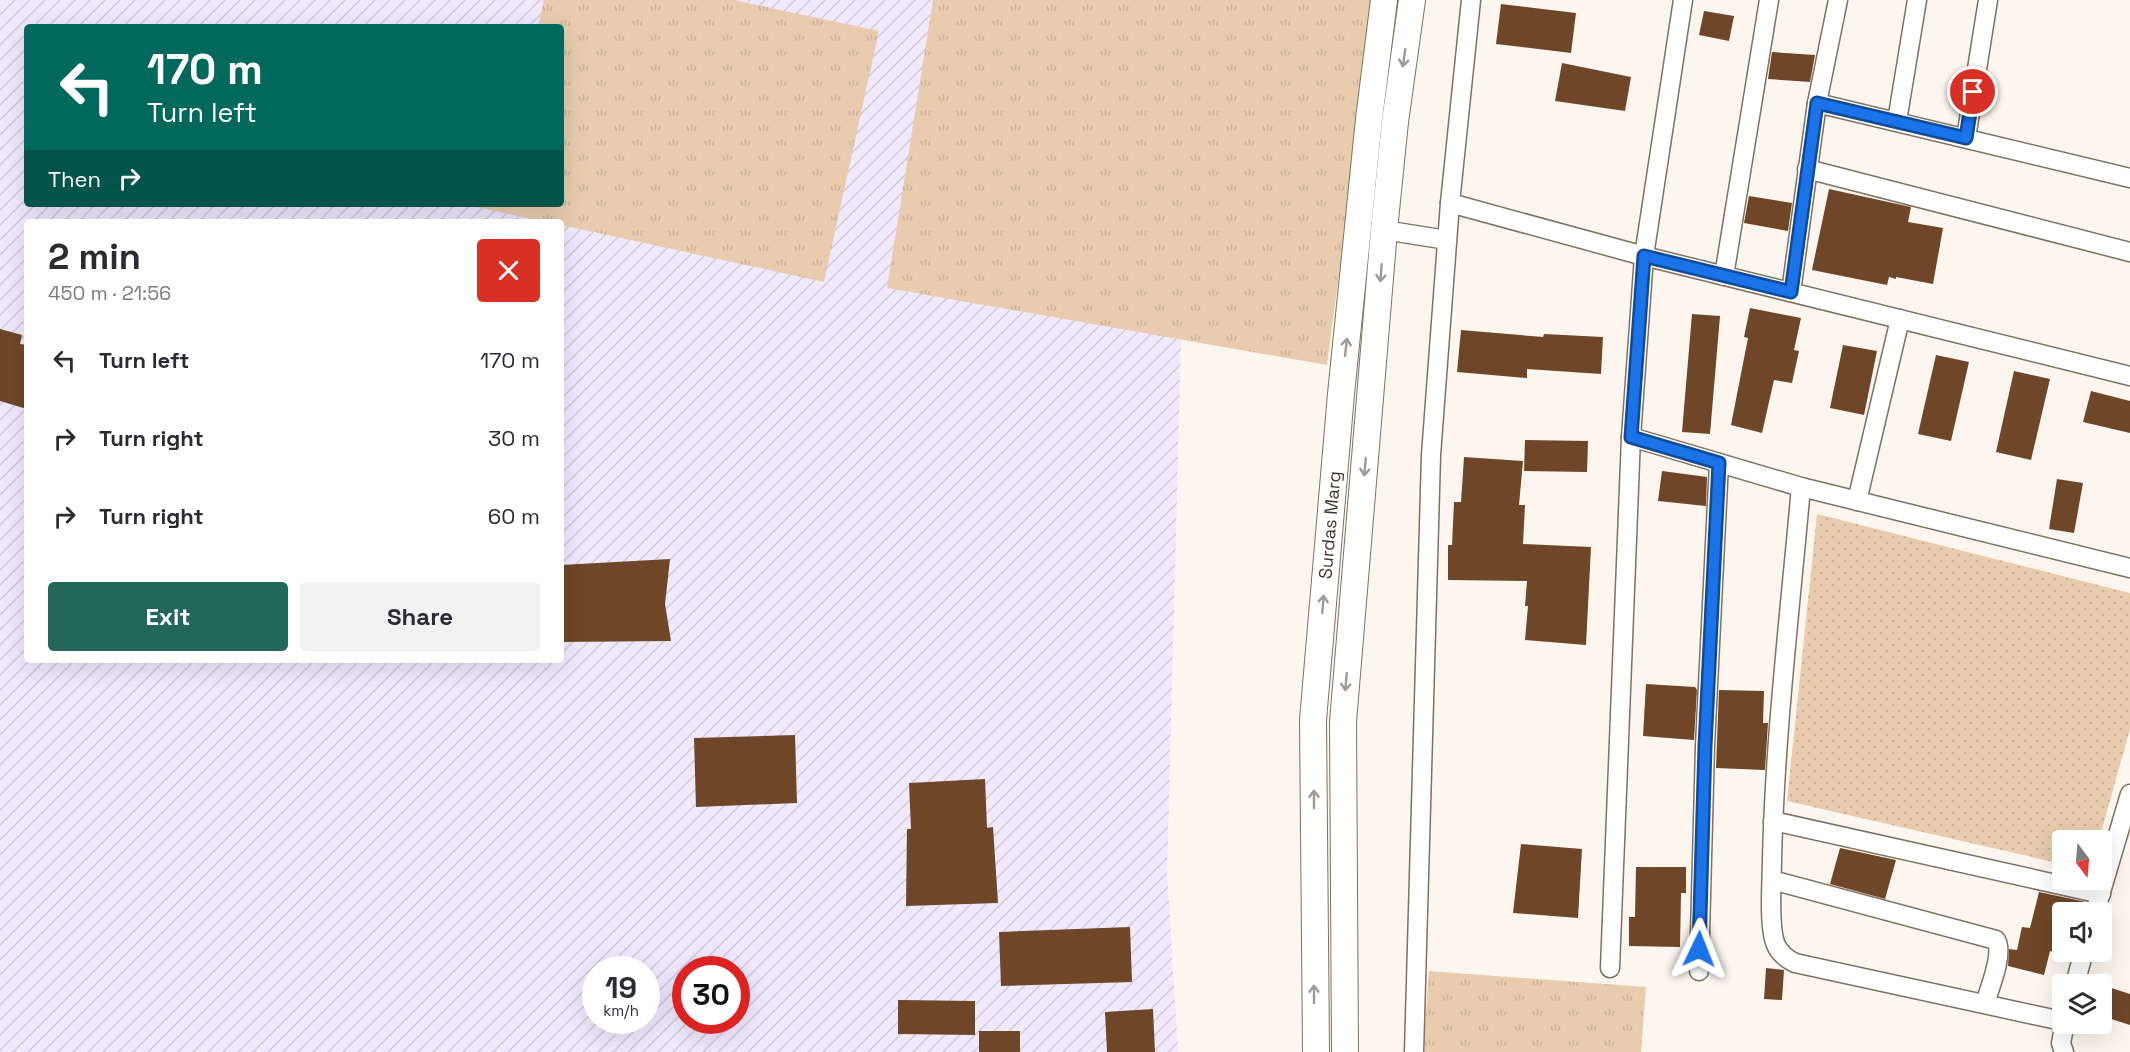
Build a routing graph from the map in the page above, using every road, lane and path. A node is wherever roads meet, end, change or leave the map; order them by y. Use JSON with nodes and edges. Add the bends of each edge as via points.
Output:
{"nodes":[{"id":1,"x":1384,"y":0,"type":"edge"},
{"id":2,"x":1412,"y":0,"type":"edge"},
{"id":3,"x":1471,"y":0,"type":"edge"},
{"id":4,"x":1683,"y":0,"type":"edge"},
{"id":5,"x":1769,"y":0,"type":"edge"},
{"id":6,"x":1838,"y":0,"type":"edge"},
{"id":7,"x":1917,"y":0,"type":"edge"},
{"id":8,"x":1988,"y":0,"type":"edge"},
{"id":9,"x":1817,"y":103,"type":"junction"},
{"id":10,"x":1897,"y":121,"type":"junction"},
{"id":11,"x":1966,"y":138,"type":"junction"},
{"id":12,"x":1807,"y":169,"type":"junction"},
{"id":13,"x":2130,"y":178,"type":"edge"},
{"id":14,"x":1450,"y":203,"type":"junction"},
{"id":15,"x":1384,"y":230,"type":"junction"},
{"id":16,"x":1447,"y":240,"type":"junction"},
{"id":17,"x":2130,"y":252,"type":"edge"},
{"id":18,"x":1644,"y":256,"type":"junction"},
{"id":19,"x":1724,"y":276,"type":"junction"},
{"id":20,"x":1791,"y":292,"type":"junction"},
{"id":21,"x":1900,"y":319,"type":"junction"},
{"id":22,"x":2130,"y":376,"type":"edge"},
{"id":23,"x":1341,"y":394,"type":"junction"},
{"id":24,"x":1371,"y":397,"type":"junction"},
{"id":25,"x":1631,"y":437,"type":"junction"},
{"id":26,"x":1719,"y":463,"type":"junction"},
{"id":27,"x":1801,"y":487,"type":"junction"},
{"id":28,"x":1857,"y":501,"type":"junction"},
{"id":29,"x":2130,"y":568,"type":"edge"},
{"id":30,"x":2130,"y":794,"type":"edge"},
{"id":31,"x":1773,"y":820,"type":"junction"},
{"id":32,"x":1772,"y":880,"type":"junction"},
{"id":33,"x":2101,"y":894,"type":"junction"},
{"id":34,"x":2098,"y":902,"type":"edge"},
{"id":35,"x":1610,"y":968,"type":"dead end"},
{"id":36,"x":1699,"y":971,"type":"dead end"},
{"id":37,"x":1985,"y":1003,"type":"junction"},
{"id":38,"x":2052,"y":1019,"type":"edge"},
{"id":39,"x":2062,"y":1034,"type":"edge"},
{"id":40,"x":1316,"y":1052,"type":"edge"},
{"id":41,"x":1345,"y":1052,"type":"edge"},
{"id":42,"x":1414,"y":1052,"type":"edge"},
{"id":43,"x":2064,"y":1052,"type":"edge"}],
"edges":[{"from":23,"to":1,"type":"main road","name":"Surdas Marg","one_way":true},
{"from":2,"to":15,"type":"main road","name":"Surdas Marg","one_way":true},
{"from":3,"to":14,"type":"street"},
{"from":4,"to":18,"type":"street"},
{"from":5,"to":19,"type":"street"},
{"from":6,"to":9,"type":"street"},
{"from":7,"to":10,"type":"street"},
{"from":8,"to":11,"type":"street"},
{"from":9,"to":10,"type":"street"},
{"from":9,"to":12,"type":"street"},
{"from":10,"to":11,"type":"street"},
{"from":11,"to":13,"type":"street"},
{"from":12,"to":17,"type":"street"},
{"from":12,"to":20,"type":"street"},
{"from":14,"to":16,"type":"street"},
{"from":14,"to":18,"type":"street"},
{"from":15,"to":16,"type":"street"},
{"from":15,"to":24,"type":"main road","name":"Surdas Marg","one_way":true},
{"from":16,"to":42,"type":"street","via":[[1431,455]]},
{"from":18,"to":19,"type":"street"},
{"from":18,"to":25,"type":"street"},
{"from":19,"to":20,"type":"street"},
{"from":20,"to":21,"type":"street"},
{"from":21,"to":22,"type":"street"},
{"from":21,"to":28,"type":"street"},
{"from":23,"to":24,"type":"main road"},
{"from":40,"to":23,"type":"main road","name":"Surdas Marg","one_way":true,"via":[[1313,720]]},
{"from":24,"to":41,"type":"main road","name":"Surdas Marg","one_way":true,"via":[[1343,722]]},
{"from":25,"to":26,"type":"street"},
{"from":25,"to":35,"type":"street"},
{"from":26,"to":27,"type":"street"},
{"from":26,"to":36,"type":"street"},
{"from":27,"to":28,"type":"street"},
{"from":27,"to":31,"type":"street"},
{"from":28,"to":29,"type":"street"},
{"from":30,"to":33,"type":"street"},
{"from":31,"to":32,"type":"street"},
{"from":31,"to":33,"type":"street"},
{"from":32,"to":37,"type":"street","via":[[1772,929],[1775,945],[1784,957],[1795,963]]},
{"from":32,"to":37,"type":"street","via":[[1996,940],[1999,954]]},
{"from":33,"to":34,"type":"street"},
{"from":37,"to":38,"type":"street"},
{"from":39,"to":43,"type":"street"}]}
